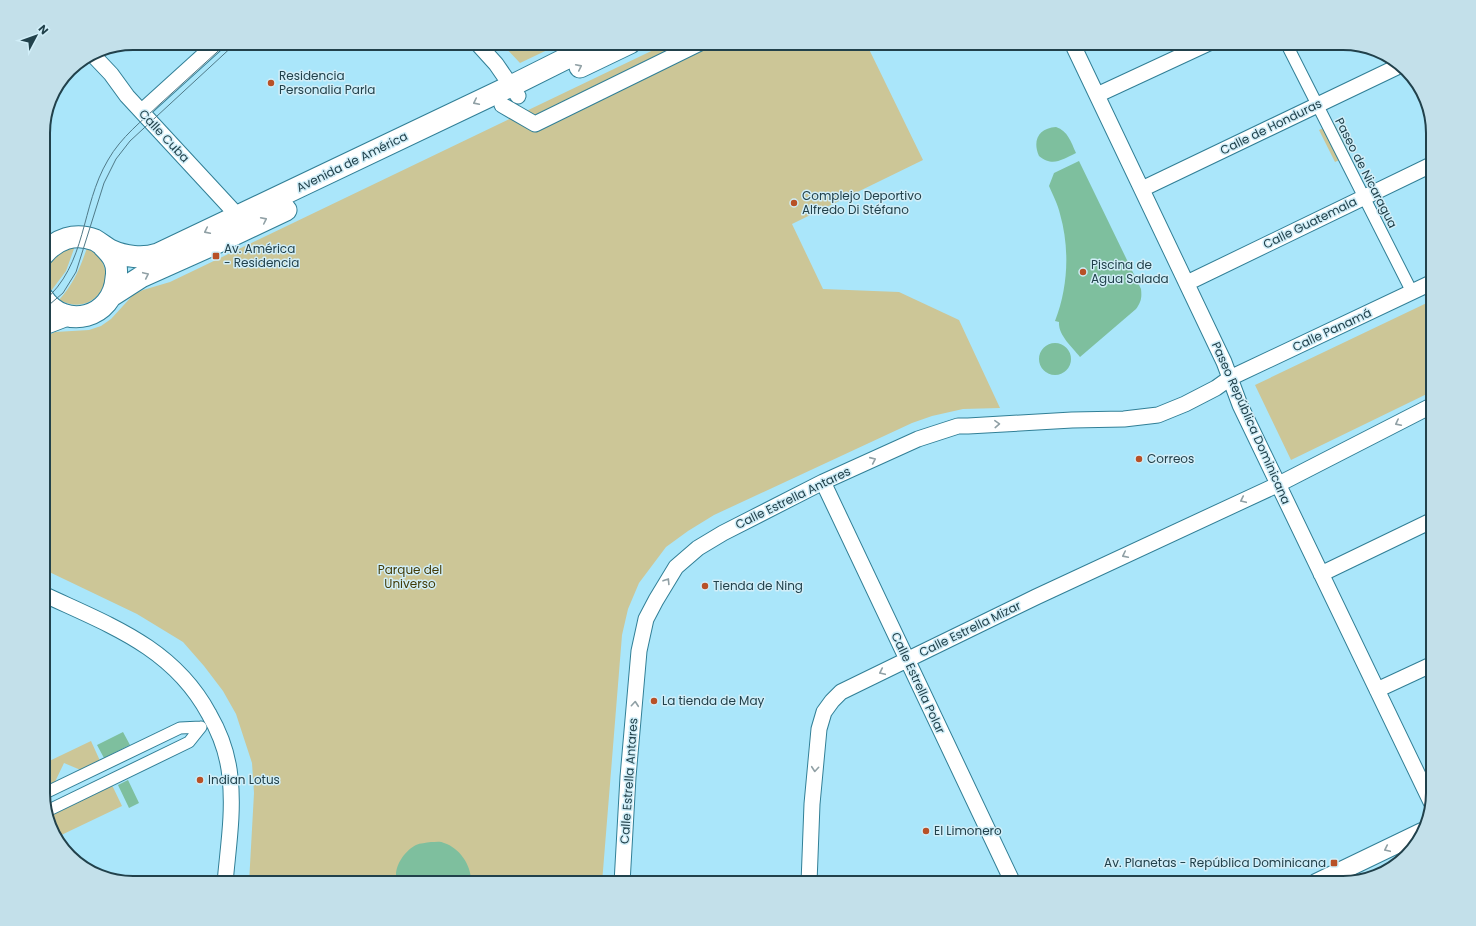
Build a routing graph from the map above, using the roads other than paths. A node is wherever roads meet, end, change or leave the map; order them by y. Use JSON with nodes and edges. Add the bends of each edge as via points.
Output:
{"nodes":[{"id":1,"x":209,"y":50,"type":"edge"},
{"id":2,"x":483,"y":50,"type":"edge"},
{"id":3,"x":586,"y":50,"type":"edge"},
{"id":4,"x":614,"y":50,"type":"edge"},
{"id":5,"x":686,"y":50,"type":"edge"},
{"id":6,"x":1075,"y":50,"type":"edge"},
{"id":7,"x":1194,"y":50,"type":"edge"},
{"id":8,"x":1290,"y":50,"type":"edge"},
{"id":9,"x":96,"y":58,"type":"edge"},
{"id":10,"x":91,"y":61,"type":"edge"},
{"id":11,"x":1395,"y":68,"type":"edge"},
{"id":12,"x":111,"y":74,"type":"junction"},
{"id":13,"x":1097,"y":95,"type":"junction"},
{"id":14,"x":510,"y":96,"type":"junction"},
{"id":15,"x":1317,"y":105,"type":"junction"},
{"id":16,"x":142,"y":111,"type":"junction"},
{"id":17,"x":1426,"y":167,"type":"edge"},
{"id":18,"x":1142,"y":189,"type":"junction"},
{"id":19,"x":1363,"y":197,"type":"junction"},
{"id":20,"x":238,"y":216,"type":"junction"},
{"id":21,"x":50,"y":246,"type":"edge"},
{"id":22,"x":103,"y":246,"type":"junction"},
{"id":23,"x":1187,"y":283,"type":"junction"},
{"id":24,"x":1426,"y":285,"type":"edge"},
{"id":25,"x":1412,"y":292,"type":"junction"},
{"id":26,"x":113,"y":295,"type":"junction"},
{"id":27,"x":50,"y":306,"type":"edge"},
{"id":28,"x":69,"y":316,"type":"junction"},
{"id":29,"x":50,"y":323,"type":"edge"},
{"id":30,"x":1230,"y":378,"type":"junction"},
{"id":31,"x":1426,"y":409,"type":"edge"},
{"id":32,"x":823,"y":482,"type":"junction"},
{"id":33,"x":1279,"y":484,"type":"junction"},
{"id":34,"x":1426,"y":523,"type":"edge"},
{"id":35,"x":1321,"y":574,"type":"junction"},
{"id":36,"x":50,"y":597,"type":"edge"},
{"id":37,"x":907,"y":659,"type":"junction"},
{"id":38,"x":1426,"y":667,"type":"edge"},
{"id":39,"x":1377,"y":690,"type":"junction"},
{"id":40,"x":50,"y":791,"type":"edge"},
{"id":41,"x":1426,"y":792,"type":"edge"},
{"id":42,"x":52,"y":809,"type":"edge"},
{"id":43,"x":1415,"y":836,"type":"edge"},
{"id":44,"x":226,"y":876,"type":"edge"},
{"id":45,"x":622,"y":876,"type":"edge"},
{"id":46,"x":809,"y":876,"type":"edge"},
{"id":47,"x":1010,"y":876,"type":"edge"},
{"id":48,"x":1331,"y":876,"type":"edge"}],
"edges":[{"from":1,"to":16,"type":"street"},
{"from":2,"to":14,"type":"street","via":[[496,64]]},
{"from":3,"to":14,"type":"main road","name":"Avenida de América"},
{"from":14,"to":4,"type":"main road","name":"Avenida de América","one_way":true},
{"from":5,"to":14,"type":"street","via":[[535,124]]},
{"from":6,"to":13,"type":"street","name":"Paseo República Dominicana"},
{"from":7,"to":13,"type":"street"},
{"from":8,"to":15,"type":"street","name":"Paseo de Nicaragua"},
{"from":9,"to":12,"type":"street","name":"Calle Cuba"},
{"from":10,"to":12,"type":"street"},
{"from":11,"to":15,"type":"street","name":"Calle de Honduras"},
{"from":12,"to":16,"type":"street","name":"Calle Cuba"},
{"from":13,"to":18,"type":"street","name":"Paseo República Dominicana"},
{"from":14,"to":20,"type":"main road","name":"Avenida de América","one_way":true},
{"from":26,"to":14,"type":"main road","name":"Avenida de América","one_way":true,"via":[[141,277],[208,247]]},
{"from":15,"to":18,"type":"street","name":"Calle de Honduras"},
{"from":15,"to":19,"type":"street","name":"Paseo de Nicaragua"},
{"from":16,"to":20,"type":"street","name":"Calle Cuba"},
{"from":17,"to":19,"type":"street","name":"Calle Guatemala"},
{"from":18,"to":23,"type":"street","name":"Paseo República Dominicana"},
{"from":19,"to":23,"type":"street","name":"Calle Guatemala"},
{"from":19,"to":25,"type":"street","name":"Paseo de Nicaragua"},
{"from":20,"to":22,"type":"main road","name":"Avenida de América","one_way":true,"via":[[151,256],[131,256]]},
{"from":21,"to":22,"type":"main road","name":"Avenida de América","via":[[59,240],[81,236]]},
{"from":22,"to":26,"type":"main road","name":"Avenida de América","via":[[111,254],[116,265]]},
{"from":23,"to":30,"type":"street","name":"Paseo República Dominicana"},
{"from":24,"to":25,"type":"street","name":"Calle Panamá"},
{"from":25,"to":30,"type":"street","name":"Calle Panamá"},
{"from":26,"to":28,"type":"main road","name":"Avenida de América","via":[[93,314]]},
{"from":27,"to":28,"type":"main road","name":"Avenida de América"},
{"from":28,"to":29,"type":"street"},
{"from":32,"to":30,"type":"street","name":"Calle Estrella Antares","one_way":true,"via":[[918,439],[958,426],[1124,419],[1158,415],[1185,404]]},
{"from":30,"to":33,"type":"street","name":"Paseo República Dominicana","via":[[1240,405]]},
{"from":31,"to":33,"type":"street","name":"Calle Estrella Mizar","one_way":true},
{"from":32,"to":37,"type":"street","name":"Calle Estrella Polar"},
{"from":45,"to":32,"type":"street","name":"Calle Estrella Antares","one_way":true,"via":[[639,651],[646,619],[652,606],[676,567],[698,548]]},
{"from":33,"to":35,"type":"street","name":"Paseo República Dominicana"},
{"from":33,"to":37,"type":"street","name":"Calle Estrella Mizar","one_way":true},
{"from":34,"to":35,"type":"street"},
{"from":35,"to":39,"type":"street","name":"Paseo República Dominicana"},
{"from":36,"to":44,"type":"street","via":[[150,647],[183,676],[201,698],[222,741],[230,776],[231,810]]},
{"from":37,"to":46,"type":"street","name":"Calle Estrella Mizar","one_way":true,"via":[[841,692],[824,712],[819,729],[812,804]]},
{"from":37,"to":47,"type":"street","name":"Calle Estrella Polar"},
{"from":38,"to":39,"type":"street"},
{"from":39,"to":41,"type":"street","name":"Paseo República Dominicana"},
{"from":40,"to":42,"type":"street","via":[[180,728],[201,727],[189,742]]},
{"from":43,"to":48,"type":"street","one_way":true}]}
